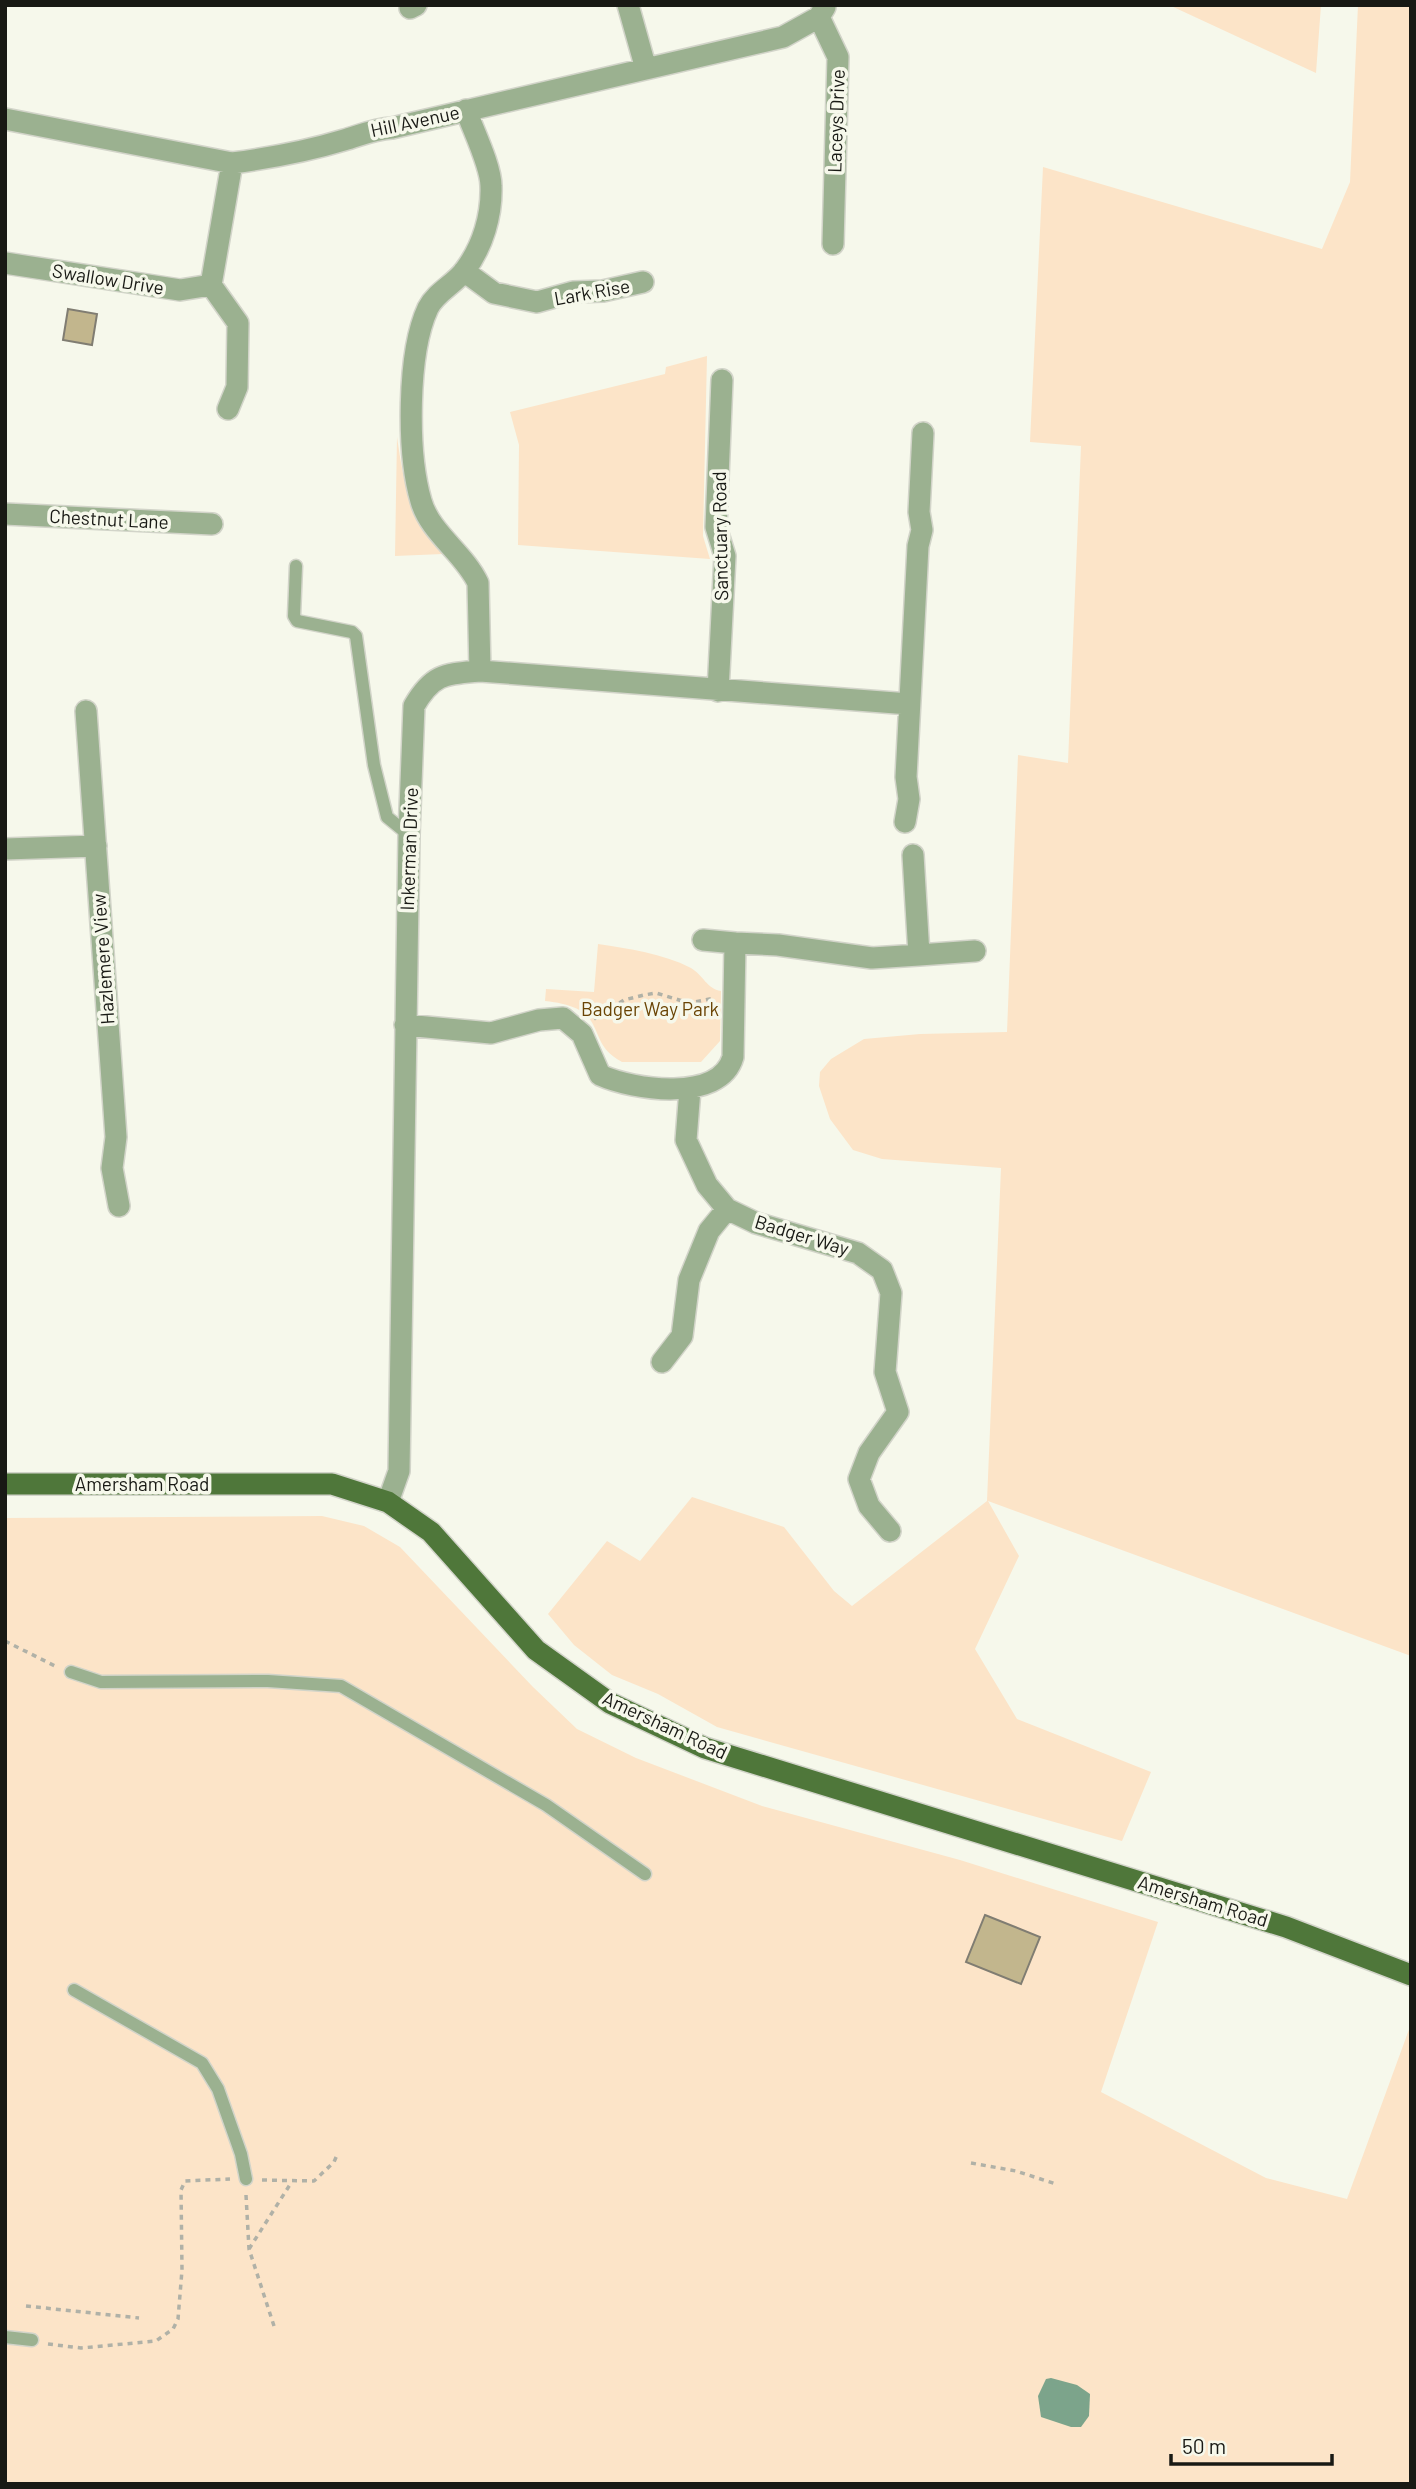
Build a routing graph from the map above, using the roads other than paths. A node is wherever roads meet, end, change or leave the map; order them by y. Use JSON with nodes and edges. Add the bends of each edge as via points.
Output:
{"nodes":[{"id":1,"x":628,"y":5,"type":"edge"},
{"id":2,"x":822,"y":11,"type":"edge"},
{"id":3,"x":646,"y":69,"type":"junction"},
{"id":4,"x":466,"y":110,"type":"junction"},
{"id":5,"x":5,"y":119,"type":"edge"},
{"id":6,"x":232,"y":163,"type":"junction"},
{"id":7,"x":833,"y":244,"type":"dead end"},
{"id":8,"x":5,"y":263,"type":"edge"},
{"id":9,"x":464,"y":271,"type":"junction"},
{"id":10,"x":643,"y":282,"type":"dead end"},
{"id":11,"x":211,"y":285,"type":"junction"},
{"id":12,"x":722,"y":380,"type":"dead end"},
{"id":13,"x":228,"y":409,"type":"dead end"},
{"id":14,"x":923,"y":433,"type":"dead end"},
{"id":15,"x":5,"y":514,"type":"edge"},
{"id":16,"x":212,"y":524,"type":"dead end"},
{"id":17,"x":296,"y":566,"type":"dead end"},
{"id":18,"x":480,"y":671,"type":"junction"},
{"id":19,"x":718,"y":691,"type":"junction"},
{"id":20,"x":909,"y":704,"type":"junction"},
{"id":21,"x":86,"y":710,"type":"dead end"},
{"id":22,"x":905,"y":821,"type":"dead end"},
{"id":23,"x":409,"y":835,"type":"junction"},
{"id":24,"x":96,"y":846,"type":"junction"},
{"id":25,"x":5,"y":849,"type":"edge"},
{"id":26,"x":913,"y":855,"type":"dead end"},
{"id":27,"x":703,"y":940,"type":"dead end"},
{"id":28,"x":734,"y":943,"type":"junction"},
{"id":29,"x":975,"y":951,"type":"dead end"},
{"id":30,"x":919,"y":955,"type":"junction"},
{"id":31,"x":405,"y":1025,"type":"junction"},
{"id":32,"x":690,"y":1088,"type":"junction"},
{"id":33,"x":119,"y":1206,"type":"dead end"},
{"id":34,"x":727,"y":1209,"type":"junction"},
{"id":35,"x":662,"y":1362,"type":"dead end"},
{"id":36,"x":5,"y":1483,"type":"edge"},
{"id":37,"x":388,"y":1502,"type":"junction"},
{"id":38,"x":890,"y":1531,"type":"dead end"},
{"id":39,"x":71,"y":1672,"type":"road end"},
{"id":40,"x":645,"y":1874,"type":"dead end"},
{"id":41,"x":1411,"y":1975,"type":"edge"},
{"id":42,"x":74,"y":1990,"type":"dead end"},
{"id":43,"x":246,"y":2179,"type":"road end"},
{"id":44,"x":5,"y":2337,"type":"edge"},
{"id":45,"x":32,"y":2340,"type":"road end"}],
"edges":[{"from":1,"to":3,"type":"street"},
{"from":2,"to":3,"type":"street","name":"Hill Avenue","via":[[783,37]]},
{"from":2,"to":7,"type":"street","name":"Laceys Drive","via":[[838,57]]},
{"from":3,"to":4,"type":"street","name":"Hill Avenue"},
{"from":4,"to":6,"type":"street","name":"Hill Avenue"},
{"from":4,"to":9,"type":"street","via":[[491,184],[484,240]]},
{"from":5,"to":6,"type":"street","name":"Hill Avenue"},
{"from":6,"to":11,"type":"street"},
{"from":8,"to":11,"type":"street","name":"Swallow Drive","via":[[180,290]]},
{"from":9,"to":10,"type":"street","name":"Lark Rise","via":[[494,293],[537,302]]},
{"from":9,"to":18,"type":"street","via":[[430,304],[418,335],[411,452],[422,504],[478,583]]},
{"from":11,"to":13,"type":"street","via":[[238,323],[237,387]]},
{"from":12,"to":19,"type":"street","name":"Sanctuary Road","via":[[716,527],[724,556]]},
{"from":14,"to":20,"type":"street","via":[[922,530]]},
{"from":15,"to":16,"type":"street","name":"Chestnut Lane"},
{"from":17,"to":23,"type":"lane","via":[[297,621],[356,636],[374,765],[387,817]]},
{"from":18,"to":19,"type":"street","name":"Inkerman Drive"},
{"from":18,"to":23,"type":"street","name":"Inkerman Drive","via":[[442,675],[425,688],[414,706]]},
{"from":19,"to":20,"type":"street","name":"Inkerman Drive"},
{"from":20,"to":22,"type":"street"},
{"from":21,"to":24,"type":"street","name":"Hazlemere View"},
{"from":23,"to":31,"type":"street","name":"Inkerman Drive"},
{"from":24,"to":25,"type":"street"},
{"from":24,"to":33,"type":"street","name":"Hazlemere View","via":[[116,1137],[112,1168]]},
{"from":26,"to":30,"type":"street"},
{"from":27,"to":28,"type":"street"},
{"from":28,"to":30,"type":"street","via":[[872,958]]},
{"from":28,"to":32,"type":"street","via":[[733,1057],[729,1070],[715,1082]]},
{"from":29,"to":30,"type":"street"},
{"from":31,"to":32,"type":"street","via":[[491,1033],[563,1018],[582,1034],[600,1075],[617,1082]]},
{"from":31,"to":37,"type":"street","name":"Inkerman Drive","via":[[399,1471]]},
{"from":32,"to":34,"type":"street","name":"Badger Way","via":[[686,1140],[707,1185]]},
{"from":34,"to":35,"type":"street","via":[[709,1231],[689,1280],[682,1336]]},
{"from":34,"to":38,"type":"street","name":"Badger Way","via":[[756,1223],[859,1253],[882,1270],[891,1293],[885,1372],[898,1412],[869,1453],[859,1479],[869,1506]]},
{"from":36,"to":37,"type":"main road","name":"Amersham Road","via":[[332,1484]]},
{"from":37,"to":41,"type":"main road","name":"Amersham Road","via":[[431,1532],[536,1650],[610,1703],[705,1748],[1286,1927]]},
{"from":39,"to":40,"type":"lane","via":[[101,1682],[268,1681],[341,1686],[547,1805]]},
{"from":42,"to":43,"type":"lane","via":[[202,2063],[218,2089]]},
{"from":44,"to":45,"type":"lane"}]}
